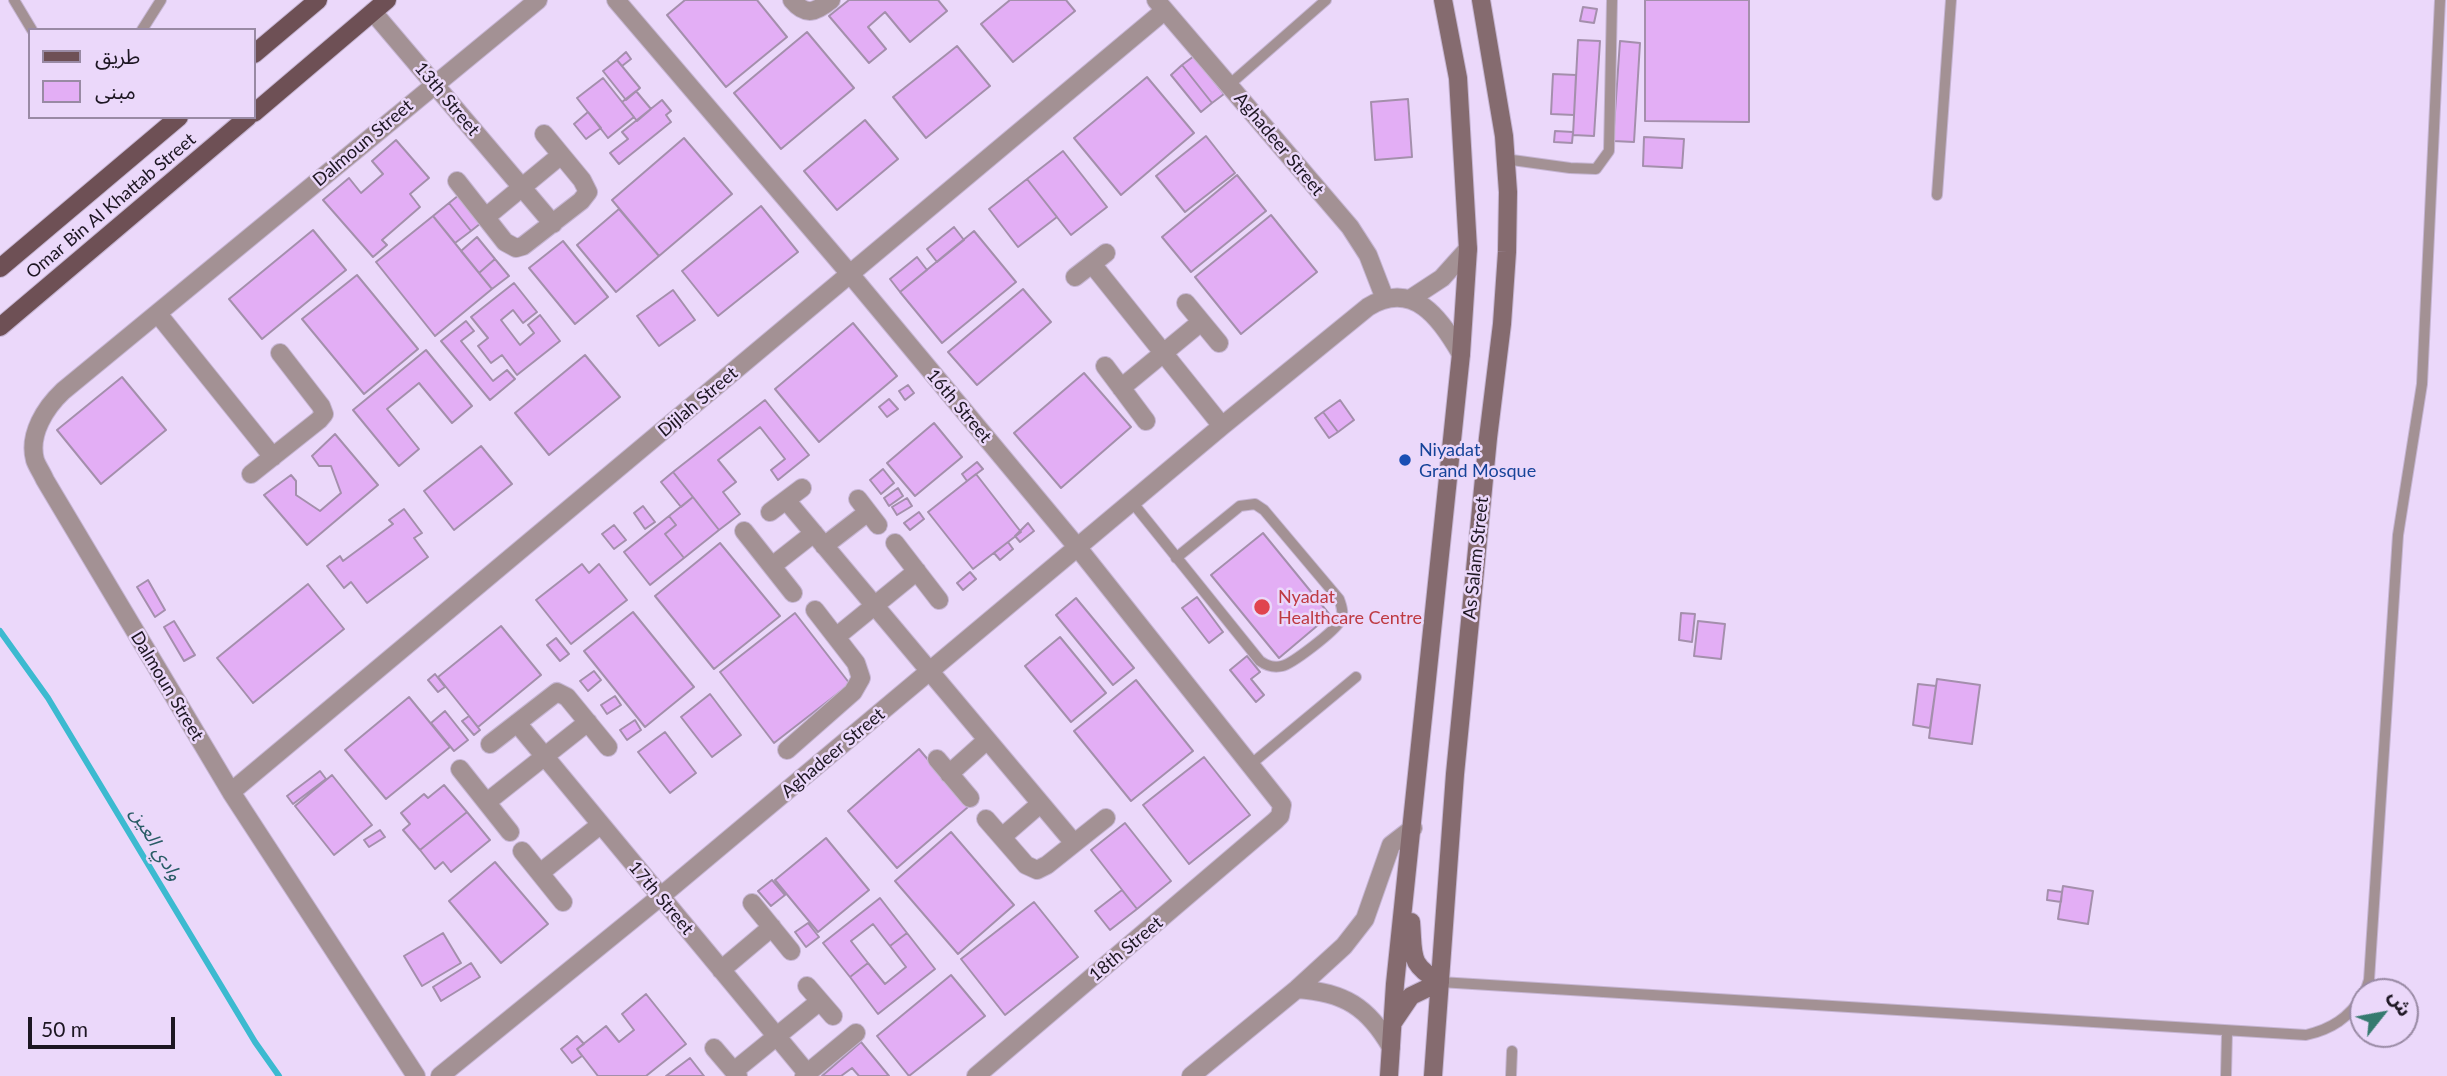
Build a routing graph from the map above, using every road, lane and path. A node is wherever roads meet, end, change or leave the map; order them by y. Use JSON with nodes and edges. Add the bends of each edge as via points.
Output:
{"nodes":[{"id":1,"x":14,"y":0,"type":"edge"},
{"id":2,"x":161,"y":0,"type":"edge"},
{"id":3,"x":538,"y":0,"type":"edge"},
{"id":4,"x":616,"y":0,"type":"edge"},
{"id":5,"x":792,"y":0,"type":"edge"},
{"id":6,"x":831,"y":0,"type":"edge"},
{"id":7,"x":1326,"y":0,"type":"edge"},
{"id":8,"x":1443,"y":0,"type":"edge"},
{"id":9,"x":1481,"y":0,"type":"edge"},
{"id":10,"x":1612,"y":0,"type":"edge"},
{"id":11,"x":1951,"y":0,"type":"edge"},
{"id":12,"x":2440,"y":0,"type":"edge"},
{"id":13,"x":313,"y":2,"type":"edge"},
{"id":14,"x":380,"y":6,"type":"edge"},
{"id":15,"x":1160,"y":6,"type":"edge"},
{"id":16,"x":31,"y":28,"type":"edge"},
{"id":17,"x":143,"y":28,"type":"edge"},
{"id":18,"x":256,"y":52,"type":"edge"},
{"id":19,"x":434,"y":84,"type":"junction"},
{"id":20,"x":1229,"y":85,"type":"junction"},
{"id":21,"x":256,"y":111,"type":"edge"},
{"id":22,"x":177,"y":119,"type":"edge"},
{"id":23,"x":246,"y":119,"type":"edge"},
{"id":24,"x":544,"y":135,"type":"dead end"},
{"id":25,"x":561,"y":155,"type":"junction"},
{"id":26,"x":1506,"y":159,"type":"junction"},
{"id":27,"x":457,"y":181,"type":"dead end"},
{"id":28,"x":522,"y":187,"type":"junction"},
{"id":29,"x":1937,"y":195,"type":"dead end"},
{"id":30,"x":486,"y":217,"type":"junction"},
{"id":31,"x":553,"y":224,"type":"junction"},
{"id":32,"x":1468,"y":249,"type":"junction"},
{"id":33,"x":0,"y":268,"type":"edge"},
{"id":34,"x":850,"y":274,"type":"junction"},
{"id":35,"x":1075,"y":277,"type":"dead end"},
{"id":36,"x":1385,"y":299,"type":"junction"},
{"id":37,"x":1410,"y":299,"type":"junction"},
{"id":38,"x":1186,"y":303,"type":"dead end"},
{"id":39,"x":158,"y":314,"type":"junction"},
{"id":40,"x":1201,"y":322,"type":"junction"},
{"id":41,"x":0,"y":327,"type":"edge"},
{"id":42,"x":1219,"y":344,"type":"dead end"},
{"id":43,"x":280,"y":353,"type":"dead end"},
{"id":44,"x":1163,"y":353,"type":"junction"},
{"id":45,"x":1461,"y":354,"type":"junction"},
{"id":46,"x":1105,"y":366,"type":"dead end"},
{"id":47,"x":1121,"y":388,"type":"junction"},
{"id":48,"x":1146,"y":421,"type":"dead end"},
{"id":49,"x":1222,"y":426,"type":"junction"},
{"id":50,"x":273,"y":457,"type":"junction"},
{"id":51,"x":251,"y":474,"type":"dead end"},
{"id":52,"x":802,"y":488,"type":"dead end"},
{"id":53,"x":786,"y":500,"type":"junction"},
{"id":54,"x":1132,"y":502,"type":"junction"},
{"id":55,"x":770,"y":512,"type":"dead end"},
{"id":56,"x":868,"y":512,"type":"dead end"},
{"id":57,"x":744,"y":531,"type":"dead end"},
{"id":58,"x":819,"y":540,"type":"junction"},
{"id":59,"x":895,"y":543,"type":"dead end"},
{"id":60,"x":1077,"y":548,"type":"junction"},
{"id":61,"x":1176,"y":558,"type":"junction"},
{"id":62,"x":772,"y":566,"type":"junction"},
{"id":63,"x":917,"y":571,"type":"junction"},
{"id":64,"x":793,"y":593,"type":"dead end"},
{"id":65,"x":939,"y":600,"type":"dead end"},
{"id":66,"x":875,"y":607,"type":"junction"},
{"id":67,"x":815,"y":610,"type":"dead end"},
{"id":68,"x":836,"y":637,"type":"junction"},
{"id":69,"x":930,"y":673,"type":"junction"},
{"id":70,"x":1356,"y":677,"type":"dead end"},
{"id":71,"x":588,"y":722,"type":"junction"},
{"id":72,"x":517,"y":723,"type":"junction"},
{"id":73,"x":987,"y":740,"type":"junction"},
{"id":74,"x":490,"y":744,"type":"dead end"},
{"id":75,"x":608,"y":747,"type":"dead end"},
{"id":76,"x":787,"y":750,"type":"dead end"},
{"id":77,"x":544,"y":757,"type":"junction"},
{"id":78,"x":937,"y":759,"type":"dead end"},
{"id":79,"x":1250,"y":765,"type":"junction"},
{"id":80,"x":460,"y":769,"type":"dead end"},
{"id":81,"x":950,"y":774,"type":"junction"},
{"id":82,"x":231,"y":792,"type":"junction"},
{"id":83,"x":970,"y":798,"type":"dead end"},
{"id":84,"x":486,"y":802,"type":"junction"},
{"id":85,"x":1040,"y":803,"type":"junction"},
{"id":86,"x":1106,"y":818,"type":"dead end"},
{"id":87,"x":986,"y":819,"type":"dead end"},
{"id":88,"x":1275,"y":821,"type":"joint"},
{"id":89,"x":600,"y":825,"type":"junction"},
{"id":90,"x":1413,"y":828,"type":"junction"},
{"id":91,"x":510,"y":832,"type":"dead end"},
{"id":92,"x":1002,"y":837,"type":"junction"},
{"id":93,"x":1074,"y":843,"type":"junction"},
{"id":94,"x":522,"y":850,"type":"dead end"},
{"id":95,"x":540,"y":873,"type":"junction"},
{"id":96,"x":660,"y":897,"type":"junction"},
{"id":97,"x":563,"y":902,"type":"dead end"},
{"id":98,"x":752,"y":903,"type":"dead end"},
{"id":99,"x":1405,"y":904,"type":"junction"},
{"id":100,"x":772,"y":927,"type":"junction"},
{"id":101,"x":792,"y":951,"type":"dead end"},
{"id":102,"x":721,"y":970,"type":"junction"},
{"id":103,"x":2369,"y":978,"type":"edge"},
{"id":104,"x":1440,"y":982,"type":"junction"},
{"id":105,"x":807,"y":986,"type":"dead end"},
{"id":106,"x":1297,"y":989,"type":"junction"},
{"id":107,"x":820,"y":1001,"type":"junction"},
{"id":108,"x":2349,"y":1015,"type":"edge"},
{"id":109,"x":833,"y":1016,"type":"dead end"},
{"id":110,"x":1392,"y":1023,"type":"junction"},
{"id":111,"x":2227,"y":1032,"type":"junction"},
{"id":112,"x":856,"y":1033,"type":"dead end"},
{"id":113,"x":777,"y":1036,"type":"junction"},
{"id":114,"x":714,"y":1048,"type":"dead end"},
{"id":115,"x":1391,"y":1048,"type":"junction"},
{"id":116,"x":1512,"y":1051,"type":"dead end"},
{"id":117,"x":736,"y":1074,"type":"edge"},
{"id":118,"x":806,"y":1074,"type":"edge"},
{"id":119,"x":416,"y":1076,"type":"edge"},
{"id":120,"x":440,"y":1076,"type":"edge"},
{"id":121,"x":976,"y":1076,"type":"edge"},
{"id":122,"x":1191,"y":1076,"type":"edge"},
{"id":123,"x":1389,"y":1076,"type":"edge"},
{"id":124,"x":1433,"y":1076,"type":"edge"},
{"id":125,"x":1511,"y":1076,"type":"edge"},
{"id":126,"x":2226,"y":1076,"type":"edge"}],
"edges":[{"from":1,"to":16,"type":"lane"},
{"from":2,"to":17,"type":"lane"},
{"from":3,"to":19,"type":"street","name":"Dalmoun Street"},
{"from":4,"to":34,"type":"street","name":"16th Street"},
{"from":5,"to":6,"type":"street","via":[[808,13]]},
{"from":7,"to":20,"type":"lane"},
{"from":8,"to":32,"type":"street","name":"As Salam Street","via":[[1458,78]]},
{"from":9,"to":26,"type":"street","name":"As Salam Street"},
{"from":10,"to":26,"type":"lane","via":[[1609,152],[1596,169]]},
{"from":11,"to":29,"type":"lane"},
{"from":12,"to":103,"type":"lane","via":[[2422,384],[2398,535]]},
{"from":13,"to":18,"type":"main road"},
{"from":14,"to":19,"type":"street","name":"13th Street"},
{"from":14,"to":21,"type":"main road"},
{"from":15,"to":20,"type":"street","name":"Aghadeer Street"},
{"from":15,"to":34,"type":"street","name":"Dijlah Street"},
{"from":19,"to":28,"type":"street","name":"13th Street"},
{"from":19,"to":39,"type":"street","name":"Dalmoun Street"},
{"from":20,"to":36,"type":"street","name":"Aghadeer Street","via":[[1360,241]]},
{"from":22,"to":33,"type":"main road","name":"Omar Bin Al Khattab Street"},
{"from":23,"to":41,"type":"main road","name":"Omar Bin Al Khattab Street"},
{"from":24,"to":25,"type":"street"},
{"from":25,"to":28,"type":"street"},
{"from":25,"to":31,"type":"street","via":[[587,192]]},
{"from":26,"to":104,"type":"street","name":"As Salam Street","via":[[1502,324],[1455,774]]},
{"from":27,"to":30,"type":"street"},
{"from":28,"to":30,"type":"street"},
{"from":28,"to":31,"type":"street","name":"13th Street"},
{"from":30,"to":31,"type":"street","via":[[505,242],[516,248]]},
{"from":32,"to":37,"type":"street","via":[[1442,278]]},
{"from":32,"to":45,"type":"street","name":"As Salam Street"},
{"from":34,"to":60,"type":"street","name":"16th Street"},
{"from":34,"to":82,"type":"street","name":"Dijlah Street"},
{"from":35,"to":44,"type":"street","via":[[1099,258]]},
{"from":36,"to":37,"type":"street"},
{"from":36,"to":49,"type":"street","name":"Aghadeer Street","via":[[1359,314]]},
{"from":37,"to":45,"type":"street","via":[[1436,316]]},
{"from":38,"to":40,"type":"street"},
{"from":39,"to":50,"type":"street"},
{"from":39,"to":82,"type":"street","name":"Dalmoun Street","via":[[50,404],[34,441],[35,459]]},
{"from":40,"to":42,"type":"street"},
{"from":40,"to":44,"type":"street"},
{"from":43,"to":50,"type":"street","via":[[324,414]]},
{"from":44,"to":47,"type":"street"},
{"from":44,"to":49,"type":"street"},
{"from":45,"to":90,"type":"street","name":"As Salam Street"},
{"from":46,"to":47,"type":"street"},
{"from":47,"to":48,"type":"street"},
{"from":49,"to":54,"type":"street","name":"Aghadeer Street"},
{"from":50,"to":51,"type":"street"},
{"from":52,"to":53,"type":"street"},
{"from":53,"to":55,"type":"street"},
{"from":53,"to":58,"type":"street"},
{"from":54,"to":60,"type":"street","name":"Aghadeer Street"},
{"from":54,"to":61,"type":"lane"},
{"from":56,"to":58,"type":"street"},
{"from":57,"to":62,"type":"street"},
{"from":58,"to":62,"type":"street"},
{"from":58,"to":66,"type":"street"},
{"from":59,"to":63,"type":"street"},
{"from":60,"to":69,"type":"street","name":"Aghadeer Street"},
{"from":60,"to":79,"type":"street","name":"16th Street"},
{"from":61,"to":61,"type":"lane","via":[[1265,664],[1290,663],[1340,621],[1339,599],[1255,503],[1240,506]]},
{"from":62,"to":64,"type":"street"},
{"from":63,"to":65,"type":"street"},
{"from":63,"to":66,"type":"street"},
{"from":66,"to":68,"type":"street"},
{"from":66,"to":69,"type":"street"},
{"from":67,"to":68,"type":"street"},
{"from":68,"to":76,"type":"street","via":[[860,670],[858,686]]},
{"from":69,"to":73,"type":"street"},
{"from":69,"to":96,"type":"street","name":"Aghadeer Street"},
{"from":70,"to":79,"type":"lane"},
{"from":71,"to":72,"type":"street","via":[[557,692]]},
{"from":71,"to":75,"type":"street"},
{"from":71,"to":77,"type":"street"},
{"from":72,"to":74,"type":"street"},
{"from":72,"to":77,"type":"street","name":"17th Street"},
{"from":73,"to":81,"type":"street"},
{"from":73,"to":85,"type":"street"},
{"from":77,"to":84,"type":"street"},
{"from":77,"to":89,"type":"street","name":"17th Street"},
{"from":78,"to":81,"type":"street"},
{"from":79,"to":88,"type":"street","name":"16th Street","via":[[1282,805]]},
{"from":80,"to":84,"type":"street"},
{"from":81,"to":83,"type":"street"},
{"from":82,"to":119,"type":"street","name":"Dalmoun Street"},
{"from":84,"to":91,"type":"street"},
{"from":85,"to":92,"type":"street"},
{"from":85,"to":93,"type":"street"},
{"from":86,"to":93,"type":"street"},
{"from":87,"to":92,"type":"street"},
{"from":88,"to":121,"type":"street","name":"18th Street"},
{"from":89,"to":95,"type":"street"},
{"from":89,"to":96,"type":"street","name":"17th Street"},
{"from":90,"to":99,"type":"street","name":"As Salam Street"},
{"from":90,"to":106,"type":"street","via":[[1391,845],[1365,919],[1344,946]]},
{"from":92,"to":93,"type":"street","via":[[1026,865],[1037,870]]},
{"from":94,"to":95,"type":"street"},
{"from":95,"to":97,"type":"street"},
{"from":96,"to":102,"type":"street","name":"17th Street"},
{"from":96,"to":120,"type":"street","name":"Aghadeer Street"},
{"from":98,"to":100,"type":"street"},
{"from":99,"to":104,"type":"street","via":[[1413,958],[1420,970]]},
{"from":99,"to":110,"type":"street","name":"As Salam Street"},
{"from":100,"to":101,"type":"street"},
{"from":100,"to":102,"type":"street"},
{"from":102,"to":113,"type":"street","name":"17th Street"},
{"from":104,"to":110,"type":"street","via":[[1411,996]]},
{"from":104,"to":111,"type":"lane"},
{"from":104,"to":124,"type":"street","name":"As Salam Street"},
{"from":105,"to":107,"type":"street"},
{"from":106,"to":115,"type":"street","via":[[1320,990],[1363,1010]]},
{"from":106,"to":122,"type":"street"},
{"from":107,"to":109,"type":"street"},
{"from":107,"to":113,"type":"street"},
{"from":108,"to":111,"type":"lane","via":[[2306,1035]]},
{"from":110,"to":115,"type":"street","name":"As Salam Street"},
{"from":111,"to":126,"type":"lane"},
{"from":112,"to":118,"type":"street","name":"17th Street"},
{"from":113,"to":117,"type":"street"},
{"from":113,"to":118,"type":"street","name":"17th Street"},
{"from":114,"to":117,"type":"street"},
{"from":115,"to":123,"type":"street","name":"As Salam Street"},
{"from":116,"to":125,"type":"lane"}]}
